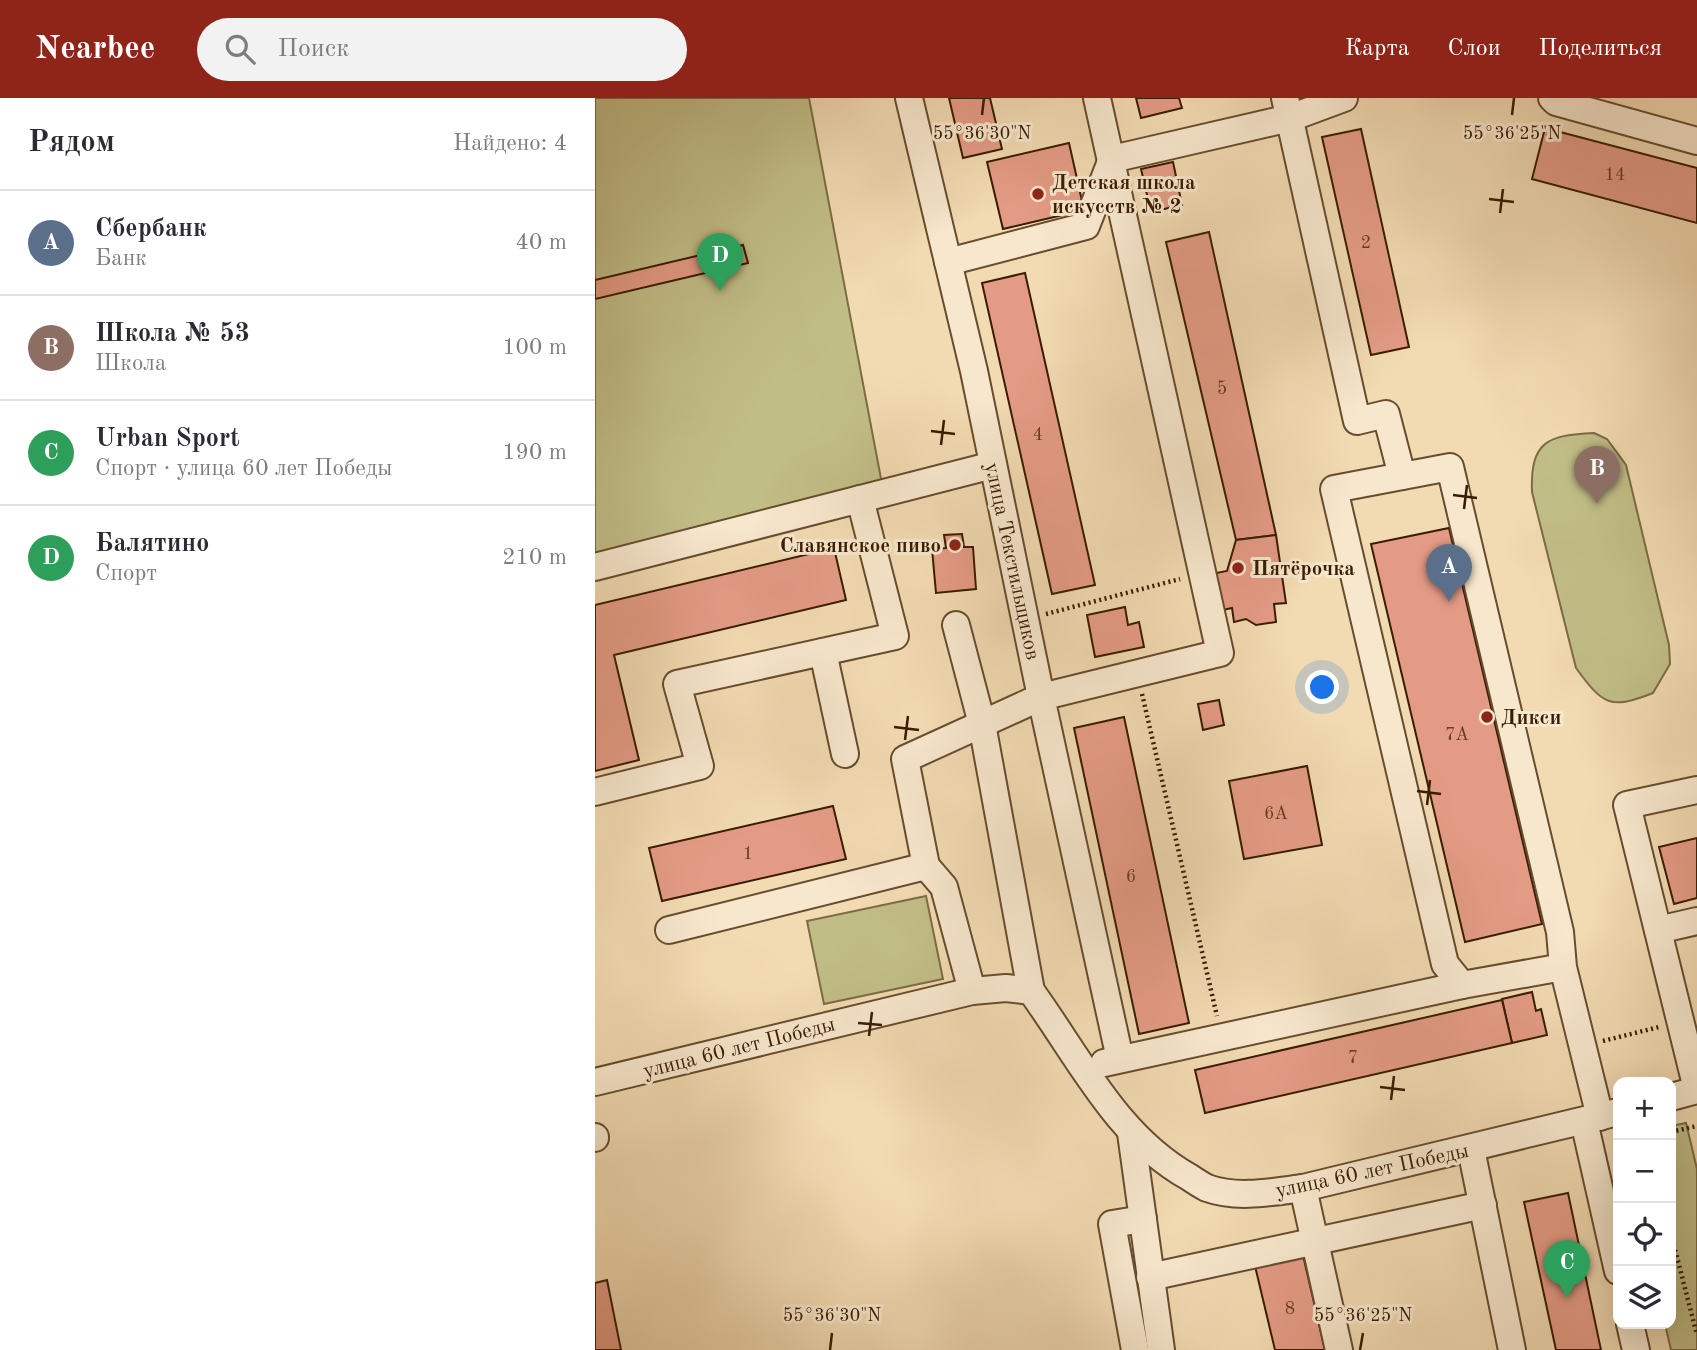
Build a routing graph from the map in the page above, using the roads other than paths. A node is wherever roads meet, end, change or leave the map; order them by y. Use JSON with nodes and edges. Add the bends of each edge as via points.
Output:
{"nodes":[{"id":1,"x":909,"y":98,"type":"edge"},
{"id":2,"x":1097,"y":98,"type":"edge"},
{"id":3,"x":1345,"y":98,"type":"edge"},
{"id":4,"x":1552,"y":98,"type":"edge"},
{"id":5,"x":1287,"y":108,"type":"edge"},
{"id":6,"x":1697,"y":141,"type":"edge"},
{"id":7,"x":1112,"y":159,"type":"junction"},
{"id":8,"x":948,"y":262,"type":"junction"},
{"id":9,"x":993,"y":465,"type":"junction"},
{"id":10,"x":1402,"y":476,"type":"junction"},
{"id":11,"x":860,"y":499,"type":"junction"},
{"id":12,"x":595,"y":567,"type":"edge"},
{"id":13,"x":956,"y":625,"type":"dead end"},
{"id":14,"x":823,"y":652,"type":"junction"},
{"id":15,"x":1041,"y":697,"type":"junction"},
{"id":16,"x":982,"y":724,"type":"junction"},
{"id":17,"x":845,"y":754,"type":"dead end"},
{"id":18,"x":1697,"y":790,"type":"edge"},
{"id":19,"x":595,"y":792,"type":"edge"},
{"id":20,"x":926,"y":866,"type":"junction"},
{"id":21,"x":1697,"y":921,"type":"edge"},
{"id":22,"x":669,"y":930,"type":"dead end"},
{"id":23,"x":1658,"y":930,"type":"junction"},
{"id":24,"x":1563,"y":967,"type":"junction"},
{"id":25,"x":1462,"y":985,"type":"junction"},
{"id":26,"x":972,"y":991,"type":"junction"},
{"id":27,"x":1031,"y":991,"type":"junction"},
{"id":28,"x":1120,"y":1059,"type":"junction"},
{"id":29,"x":1082,"y":1068,"type":"junction"},
{"id":30,"x":596,"y":1077,"type":"edge"},
{"id":31,"x":1697,"y":1090,"type":"edge"},
{"id":32,"x":1676,"y":1096,"type":"edge"},
{"id":33,"x":1601,"y":1117,"type":"edge"},
{"id":34,"x":1131,"y":1133,"type":"junction"},
{"id":35,"x":1471,"y":1149,"type":"junction"},
{"id":36,"x":1303,"y":1188,"type":"junction"},
{"id":37,"x":1483,"y":1205,"type":"junction"},
{"id":38,"x":1143,"y":1219,"type":"junction"},
{"id":39,"x":1315,"y":1242,"type":"junction"},
{"id":40,"x":1617,"y":1266,"type":"edge"},
{"id":41,"x":1150,"y":1277,"type":"junction"},
{"id":42,"x":1631,"y":1329,"type":"edge"},
{"id":43,"x":1135,"y":1350,"type":"edge"},
{"id":44,"x":1161,"y":1350,"type":"edge"},
{"id":45,"x":1339,"y":1350,"type":"edge"},
{"id":46,"x":1512,"y":1350,"type":"edge"},
{"id":47,"x":1636,"y":1350,"type":"edge"}],
"edges":[{"from":1,"to":8,"type":"street","name":"улица Текстильщиков"},
{"from":2,"to":7,"type":"street"},
{"from":3,"to":5,"type":"street"},
{"from":4,"to":6,"type":"street"},
{"from":5,"to":7,"type":"street"},
{"from":5,"to":10,"type":"street","via":[[1357,421],[1386,414]]},
{"from":7,"to":8,"type":"street","via":[[1086,226]]},
{"from":7,"to":15,"type":"street","via":[[1220,653]]},
{"from":8,"to":9,"type":"street","name":"улица Текстильщиков"},
{"from":9,"to":11,"type":"street"},
{"from":9,"to":15,"type":"street","name":"улица Текстильщиков"},
{"from":10,"to":24,"type":"street","via":[[1450,467],[1560,932]]},
{"from":10,"to":25,"type":"street","via":[[1333,489],[1445,964]]},
{"from":11,"to":12,"type":"street"},
{"from":11,"to":14,"type":"street","via":[[895,636]]},
{"from":13,"to":16,"type":"street"},
{"from":14,"to":17,"type":"street"},
{"from":14,"to":19,"type":"street","via":[[677,684],[700,766]]},
{"from":15,"to":16,"type":"street"},
{"from":15,"to":28,"type":"street","name":"улица Текстильщиков"},
{"from":16,"to":20,"type":"street","via":[[905,759]]},
{"from":16,"to":27,"type":"street"},
{"from":18,"to":23,"type":"street","via":[[1627,805]]},
{"from":20,"to":22,"type":"street"},
{"from":20,"to":26,"type":"street","via":[[944,887]]},
{"from":21,"to":23,"type":"street"},
{"from":23,"to":31,"type":"street"},
{"from":24,"to":25,"type":"street"},
{"from":24,"to":33,"type":"street"},
{"from":25,"to":28,"type":"street"},
{"from":26,"to":27,"type":"street","name":"улица 60 лет Победы"},
{"from":26,"to":30,"type":"street","name":"улица 60 лет Победы"},
{"from":27,"to":29,"type":"street","name":"улица 60 лет Победы"},
{"from":28,"to":29,"type":"street"},
{"from":29,"to":34,"type":"street","name":"улица 60 лет Победы"},
{"from":31,"to":32,"type":"street"},
{"from":33,"to":35,"type":"street","name":"улица 60 лет Победы"},
{"from":33,"to":40,"type":"street"},
{"from":34,"to":36,"type":"street","name":"улица 60 лет Победы","via":[[1168,1166],[1208,1188],[1250,1194]]},
{"from":34,"to":38,"type":"street"},
{"from":35,"to":36,"type":"street","name":"улица 60 лет Победы"},
{"from":35,"to":37,"type":"street"},
{"from":36,"to":39,"type":"street"},
{"from":37,"to":39,"type":"street"},
{"from":37,"to":46,"type":"street"},
{"from":38,"to":41,"type":"street"},
{"from":38,"to":43,"type":"street","via":[[1112,1224]]},
{"from":39,"to":41,"type":"street"},
{"from":39,"to":45,"type":"street"},
{"from":41,"to":44,"type":"street"},
{"from":42,"to":47,"type":"street"}]}
